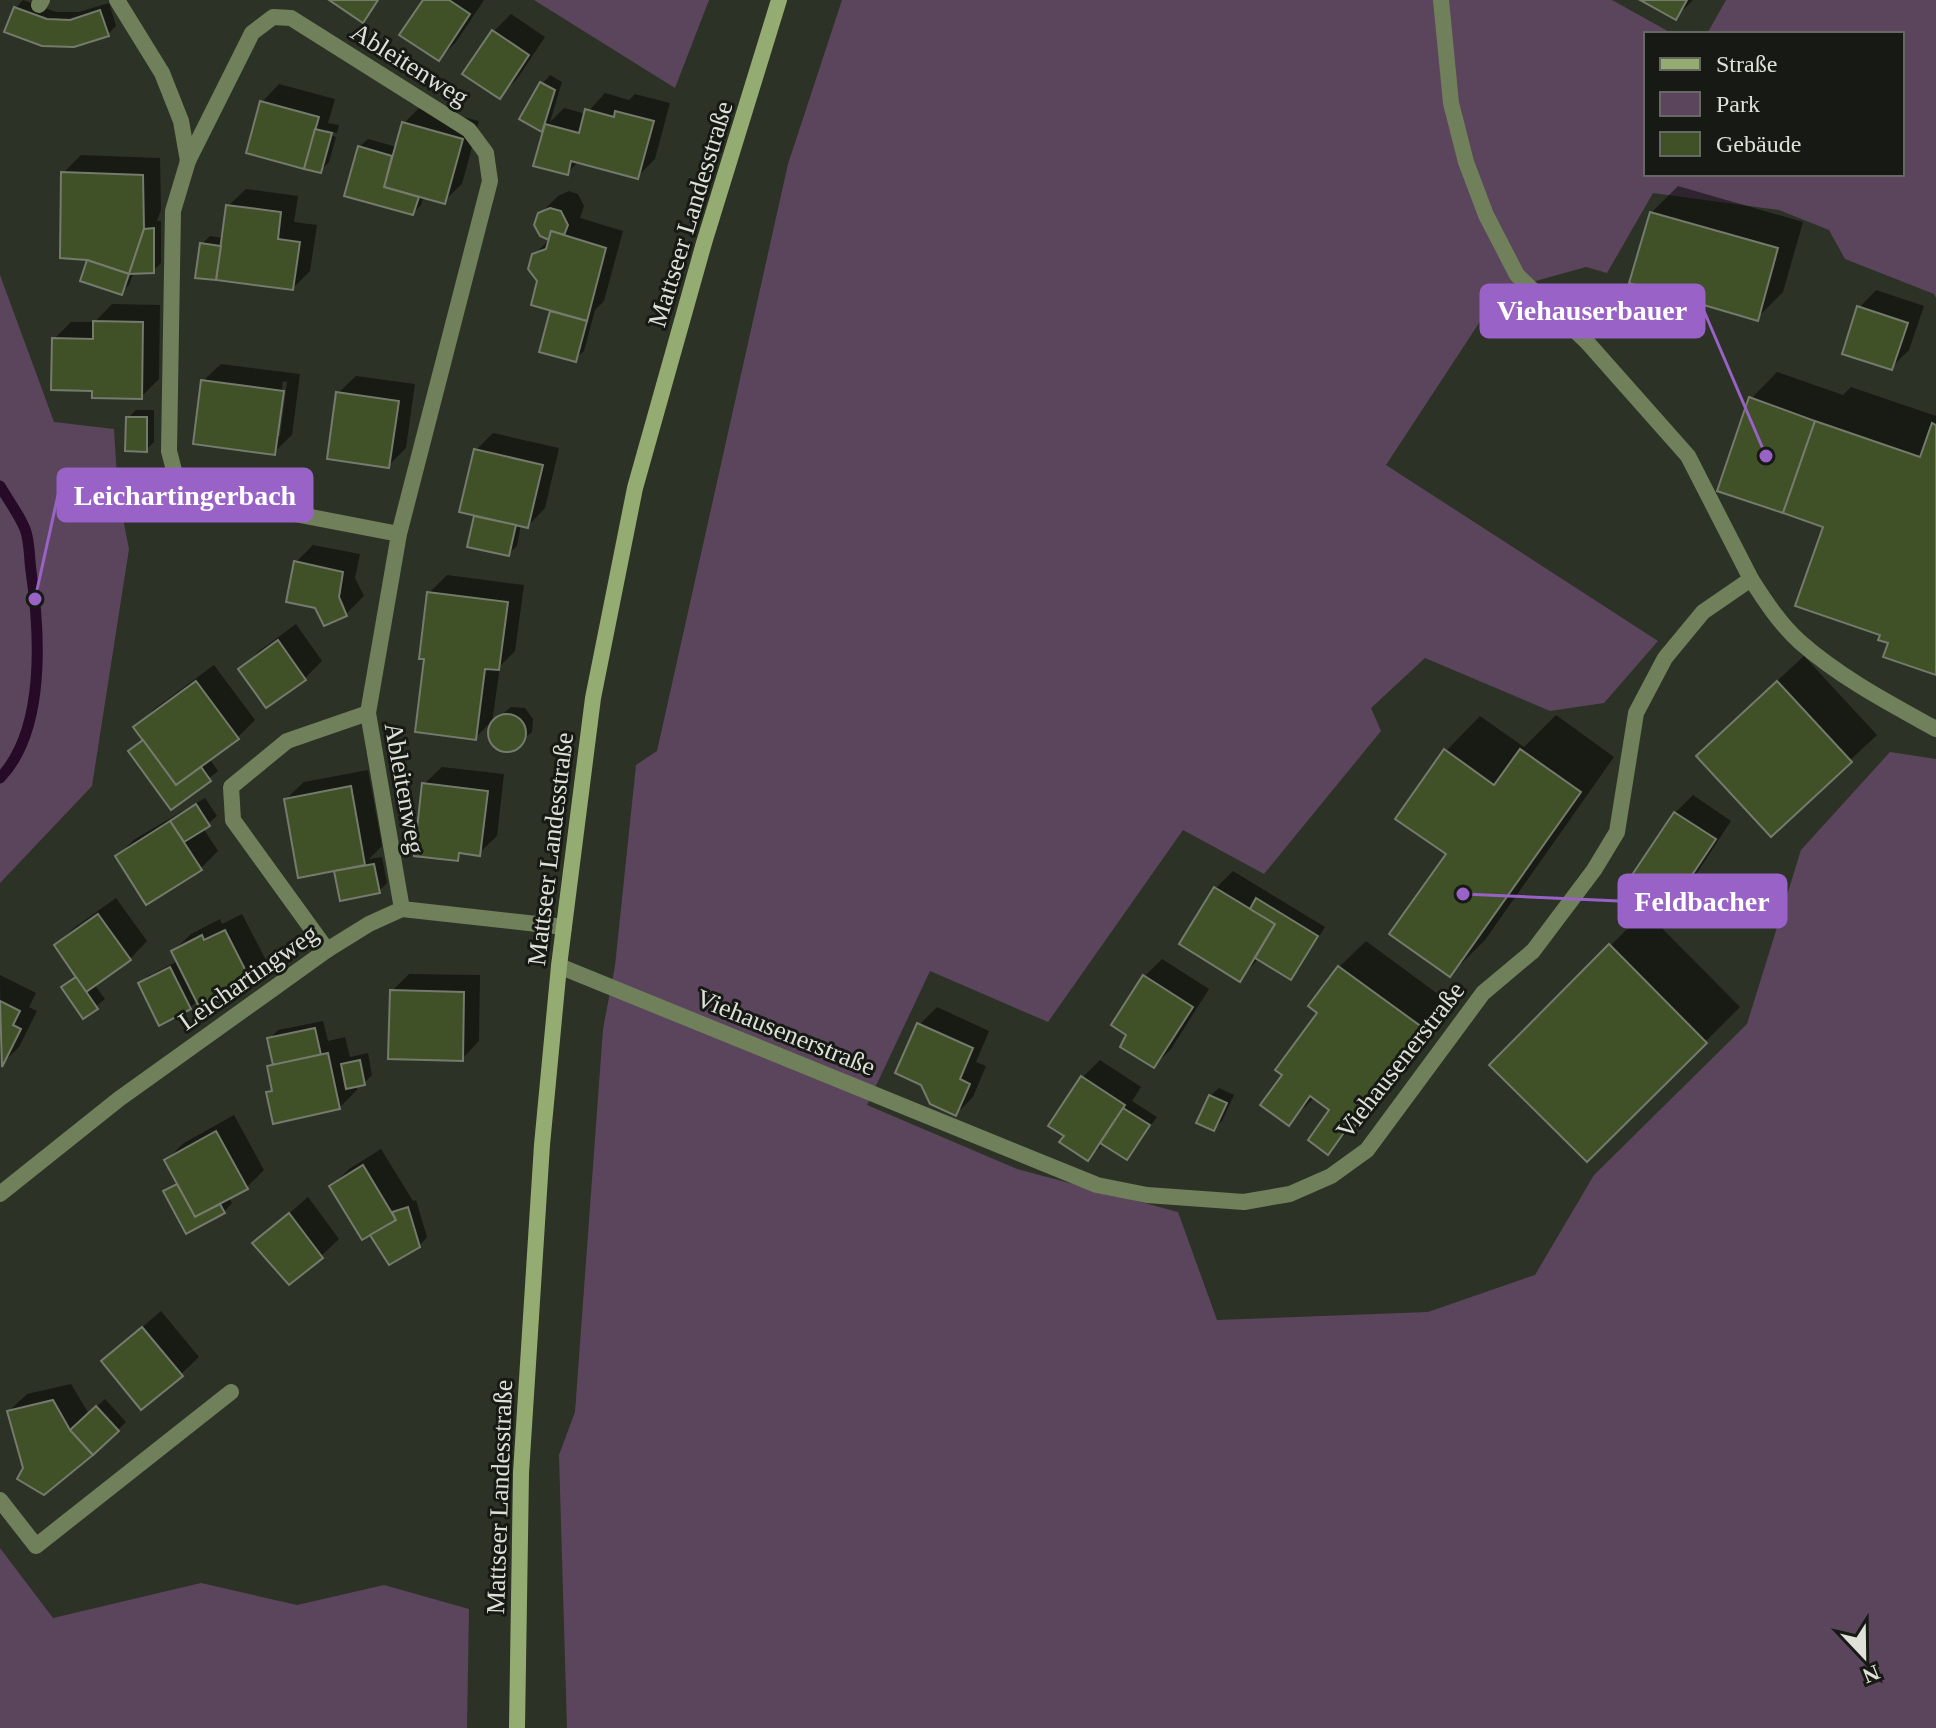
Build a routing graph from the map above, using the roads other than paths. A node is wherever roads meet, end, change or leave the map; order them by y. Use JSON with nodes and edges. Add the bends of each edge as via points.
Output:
{"nodes":[{"id":1,"x":117,"y":0,"type":"edge"},
{"id":2,"x":779,"y":0,"type":"edge"},
{"id":3,"x":1441,"y":0,"type":"edge"},
{"id":4,"x":188,"y":161,"type":"junction"},
{"id":5,"x":399,"y":534,"type":"junction"},
{"id":6,"x":1751,"y":579,"type":"junction"},
{"id":7,"x":368,"y":713,"type":"junction"},
{"id":8,"x":1936,"y":729,"type":"edge"},
{"id":9,"x":402,"y":909,"type":"junction"},
{"id":10,"x":564,"y":927,"type":"junction"},
{"id":11,"x":327,"y":950,"type":"junction"},
{"id":12,"x":559,"y":966,"type":"junction"},
{"id":13,"x":0,"y":1194,"type":"edge"},
{"id":14,"x":231,"y":1392,"type":"dead end"},
{"id":15,"x":0,"y":1500,"type":"edge"},
{"id":16,"x":517,"y":1728,"type":"edge"}],
"edges":[{"from":1,"to":4,"type":"street","name":"Ableitenweg","via":[[162,73],[181,121]]},
{"from":2,"to":10,"type":"main road","name":"Mattseer Landesstraße","via":[[635,488],[593,698]]},
{"from":3,"to":6,"type":"street","via":[[1451,103],[1466,162],[1517,275],[1587,342],[1688,456]]},
{"from":4,"to":5,"type":"street","name":"Ableitenweg","via":[[173,211],[169,451],[176,478],[197,495]]},
{"from":4,"to":5,"type":"street","name":"Ableitenweg","via":[[252,33],[273,17],[291,18],[469,130],[486,153],[490,181]]},
{"from":5,"to":7,"type":"street","name":"Ableitenweg"},
{"from":6,"to":8,"type":"street","via":[[1799,641],[1853,682]]},
{"from":6,"to":12,"type":"street","name":"Viehausenerstraße","via":[[1703,612],[1665,658],[1636,713],[1617,832],[1568,906],[1533,951],[1483,993],[1367,1150],[1331,1176],[1290,1194],[1244,1202],[1147,1195],[1097,1185]]},
{"from":7,"to":9,"type":"street","name":"Ableitenweg"},
{"from":7,"to":11,"type":"street","via":[[287,741],[231,787],[233,820]]},
{"from":9,"to":10,"type":"street"},
{"from":9,"to":11,"type":"street","name":"Leichartingweg"},
{"from":10,"to":12,"type":"main road","name":"Mattseer Landesstraße"},
{"from":11,"to":13,"type":"street","name":"Leichartingweg","via":[[119,1099]]},
{"from":12,"to":16,"type":"main road","name":"Mattseer Landesstraße","via":[[521,1473]]},
{"from":14,"to":15,"type":"street","via":[[36,1546]]}]}
